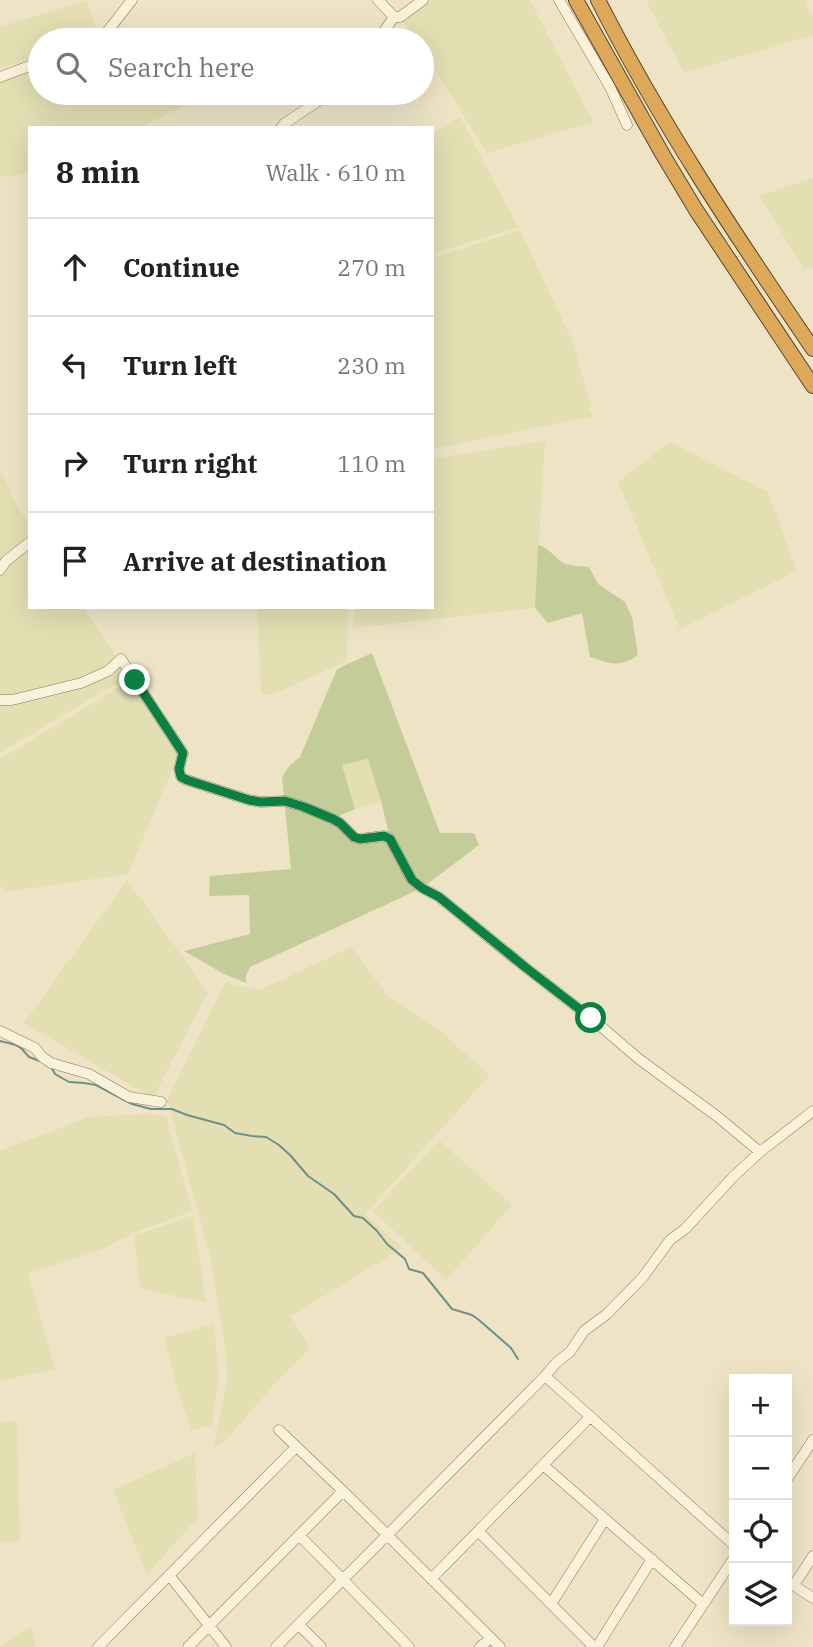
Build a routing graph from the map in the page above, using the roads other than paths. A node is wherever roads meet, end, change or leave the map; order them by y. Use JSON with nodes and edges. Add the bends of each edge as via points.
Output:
{"nodes":[{"id":1,"x":132,"y":0,"type":"edge"},
{"id":2,"x":378,"y":0,"type":"edge"},
{"id":3,"x":423,"y":0,"type":"edge"},
{"id":4,"x":559,"y":0,"type":"edge"},
{"id":5,"x":576,"y":0,"type":"edge"},
{"id":6,"x":598,"y":0,"type":"edge"},
{"id":7,"x":394,"y":17,"type":"junction"},
{"id":8,"x":110,"y":28,"type":"edge"},
{"id":9,"x":386,"y":28,"type":"edge"},
{"id":10,"x":28,"y":66,"type":"edge"},
{"id":11,"x":0,"y":77,"type":"edge"},
{"id":12,"x":312,"y":105,"type":"edge"},
{"id":13,"x":627,"y":125,"type":"dead end"},
{"id":14,"x":282,"y":126,"type":"edge"},
{"id":15,"x":813,"y":349,"type":"edge"},
{"id":16,"x":813,"y":386,"type":"edge"},
{"id":17,"x":28,"y":544,"type":"edge"},
{"id":18,"x":0,"y":570,"type":"edge"},
{"id":19,"x":0,"y":700,"type":"edge"},
{"id":20,"x":0,"y":1031,"type":"edge"},
{"id":21,"x":161,"y":1102,"type":"dead end"},
{"id":22,"x":813,"y":1111,"type":"edge"},
{"id":23,"x":760,"y":1152,"type":"junction"},
{"id":24,"x":545,"y":1376,"type":"junction"},
{"id":25,"x":590,"y":1417,"type":"junction"},
{"id":26,"x":279,"y":1430,"type":"dead end"},
{"id":27,"x":812,"y":1444,"type":"edge"},
{"id":28,"x":296,"y":1447,"type":"junction"},
{"id":29,"x":543,"y":1465,"type":"junction"},
{"id":30,"x":792,"y":1472,"type":"edge"},
{"id":31,"x":343,"y":1491,"type":"junction"},
{"id":32,"x":605,"y":1519,"type":"junction"},
{"id":33,"x":478,"y":1531,"type":"junction"},
{"id":34,"x":299,"y":1535,"type":"junction"},
{"id":35,"x":387,"y":1535,"type":"junction"},
{"id":36,"x":729,"y":1541,"type":"edge"},
{"id":37,"x":813,"y":1556,"type":"edge"},
{"id":38,"x":652,"y":1559,"type":"junction"},
{"id":39,"x":731,"y":1563,"type":"edge"},
{"id":40,"x":169,"y":1575,"type":"junction"},
{"id":41,"x":431,"y":1579,"type":"junction"},
{"id":42,"x":343,"y":1580,"type":"junction"},
{"id":43,"x":792,"y":1581,"type":"edge"},
{"id":44,"x":792,"y":1584,"type":"edge"},
{"id":45,"x":813,"y":1598,"type":"edge"},
{"id":46,"x":551,"y":1604,"type":"junction"},
{"id":47,"x":704,"y":1604,"type":"junction"},
{"id":48,"x":299,"y":1625,"type":"junction"},
{"id":49,"x":209,"y":1626,"type":"junction"},
{"id":50,"x":491,"y":1638,"type":"junction"},
{"id":51,"x":98,"y":1647,"type":"edge"},
{"id":52,"x":188,"y":1647,"type":"edge"},
{"id":53,"x":226,"y":1647,"type":"edge"},
{"id":54,"x":276,"y":1647,"type":"edge"},
{"id":55,"x":321,"y":1647,"type":"edge"},
{"id":56,"x":409,"y":1647,"type":"edge"},
{"id":57,"x":480,"y":1647,"type":"edge"},
{"id":58,"x":500,"y":1647,"type":"edge"},
{"id":59,"x":595,"y":1647,"type":"edge"},
{"id":60,"x":675,"y":1647,"type":"edge"}],
"edges":[{"from":1,"to":8,"type":"street"},
{"from":2,"to":7,"type":"street"},
{"from":3,"to":7,"type":"street"},
{"from":4,"to":13,"type":"street"},
{"from":5,"to":16,"type":"highway","via":[[663,156]]},
{"from":6,"to":15,"type":"highway","via":[[730,226]]},
{"from":7,"to":9,"type":"street"},
{"from":10,"to":11,"type":"street"},
{"from":12,"to":14,"type":"street"},
{"from":17,"to":18,"type":"street"},
{"from":19,"to":23,"type":"street","via":[[81,683],[108,671],[121,659],[183,753],[181,777],[249,800],[285,801],[304,807],[333,819],[360,839],[390,839],[412,880]]},
{"from":20,"to":21,"type":"street","via":[[35,1048],[51,1063],[89,1074],[129,1097]]},
{"from":22,"to":23,"type":"street"},
{"from":23,"to":24,"type":"street","via":[[670,1240],[643,1277],[584,1331]]},
{"from":24,"to":25,"type":"street"},
{"from":24,"to":35,"type":"street"},
{"from":25,"to":29,"type":"street"},
{"from":25,"to":36,"type":"street"},
{"from":26,"to":28,"type":"street"},
{"from":27,"to":30,"type":"street"},
{"from":28,"to":31,"type":"street"},
{"from":28,"to":40,"type":"street"},
{"from":29,"to":32,"type":"street"},
{"from":29,"to":33,"type":"street"},
{"from":31,"to":34,"type":"street"},
{"from":31,"to":35,"type":"street"},
{"from":32,"to":38,"type":"street"},
{"from":32,"to":46,"type":"street"},
{"from":33,"to":41,"type":"street"},
{"from":33,"to":46,"type":"street"},
{"from":34,"to":42,"type":"street"},
{"from":34,"to":49,"type":"street"},
{"from":35,"to":41,"type":"street"},
{"from":35,"to":42,"type":"street"},
{"from":37,"to":43,"type":"street"},
{"from":38,"to":47,"type":"street"},
{"from":38,"to":59,"type":"street"},
{"from":39,"to":47,"type":"street"},
{"from":40,"to":49,"type":"street"},
{"from":40,"to":51,"type":"street"},
{"from":41,"to":50,"type":"street"},
{"from":42,"to":48,"type":"street"},
{"from":42,"to":56,"type":"street"},
{"from":44,"to":45,"type":"street"},
{"from":46,"to":59,"type":"street"},
{"from":47,"to":60,"type":"street"},
{"from":48,"to":54,"type":"street"},
{"from":48,"to":55,"type":"street"},
{"from":49,"to":52,"type":"street"},
{"from":49,"to":53,"type":"street"},
{"from":50,"to":57,"type":"street"},
{"from":50,"to":58,"type":"street"}]}
